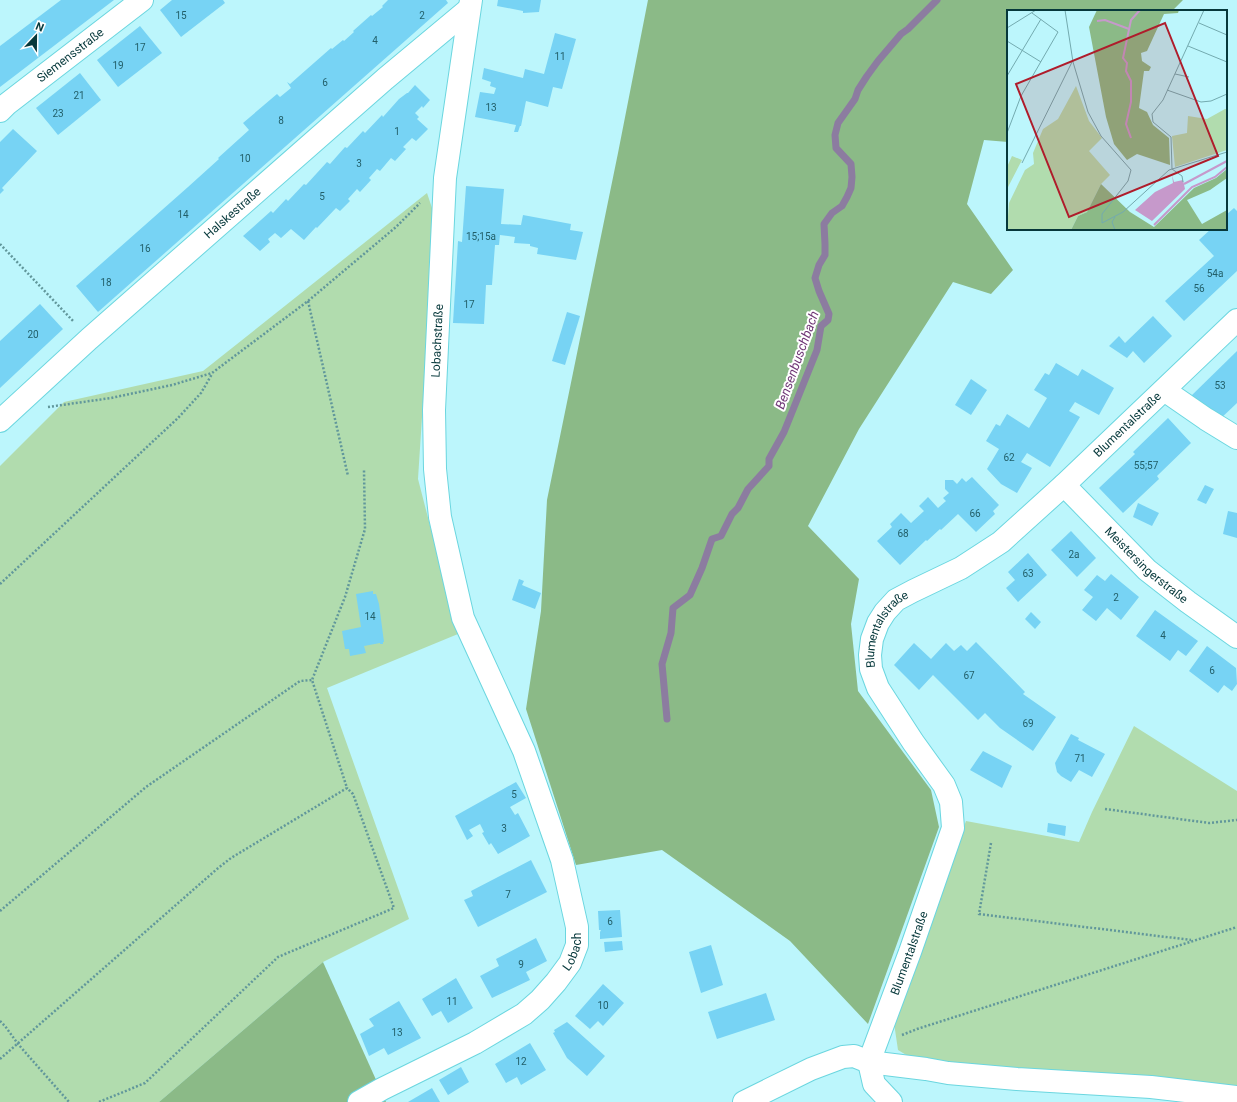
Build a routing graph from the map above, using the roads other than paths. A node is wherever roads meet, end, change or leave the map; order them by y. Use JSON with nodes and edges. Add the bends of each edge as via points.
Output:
{"nodes":[{"id":1,"x":142,"y":0,"type":"edge"},
{"id":2,"x":470,"y":5,"type":"edge"},
{"id":3,"x":0,"y":111,"type":"edge"},
{"id":4,"x":1237,"y":320,"type":"edge"},
{"id":5,"x":1164,"y":390,"type":"junction"},
{"id":6,"x":0,"y":421,"type":"edge"},
{"id":7,"x":1237,"y":438,"type":"edge"},
{"id":8,"x":1064,"y":485,"type":"junction"},
{"id":9,"x":1237,"y":637,"type":"edge"},
{"id":10,"x":490,"y":675,"type":"joint"},
{"id":11,"x":869,"y":1062,"type":"junction"},
{"id":12,"x":1237,"y":1097,"type":"edge"},
{"id":13,"x":358,"y":1102,"type":"edge"},
{"id":14,"x":744,"y":1102,"type":"edge"},
{"id":15,"x":890,"y":1102,"type":"edge"}],
"edges":[{"from":1,"to":3,"type":"street","name":"Siemensstraße"},
{"from":2,"to":6,"type":"street","name":"Halskestraße","via":[[95,334]]},
{"from":2,"to":10,"type":"street","name":"Lobachstraße","via":[[445,178],[434,410],[435,469],[440,517],[463,618]]},
{"from":4,"to":5,"type":"street","name":"Blumentalstraße"},
{"from":5,"to":7,"type":"street"},
{"from":5,"to":8,"type":"street","name":"Blumentalstraße"},
{"from":8,"to":9,"type":"street","name":"Meistersingerstraße","via":[[1147,570]]},
{"from":8,"to":11,"type":"street","name":"Blumentalstraße","via":[[1001,542],[961,568],[896,600],[878,623],[872,639],[871,669],[878,688],[944,785],[951,802],[953,828]]},
{"from":10,"to":13,"type":"street","name":"Lobach","via":[[524,751],[562,860],[577,927],[577,945],[570,963],[556,982],[524,1014],[475,1043]]},
{"from":11,"to":12,"type":"street","via":[[948,1073],[1151,1087]]},
{"from":11,"to":14,"type":"street","via":[[854,1056],[842,1057],[811,1069]]},
{"from":11,"to":15,"type":"street","via":[[874,1084]]}]}
